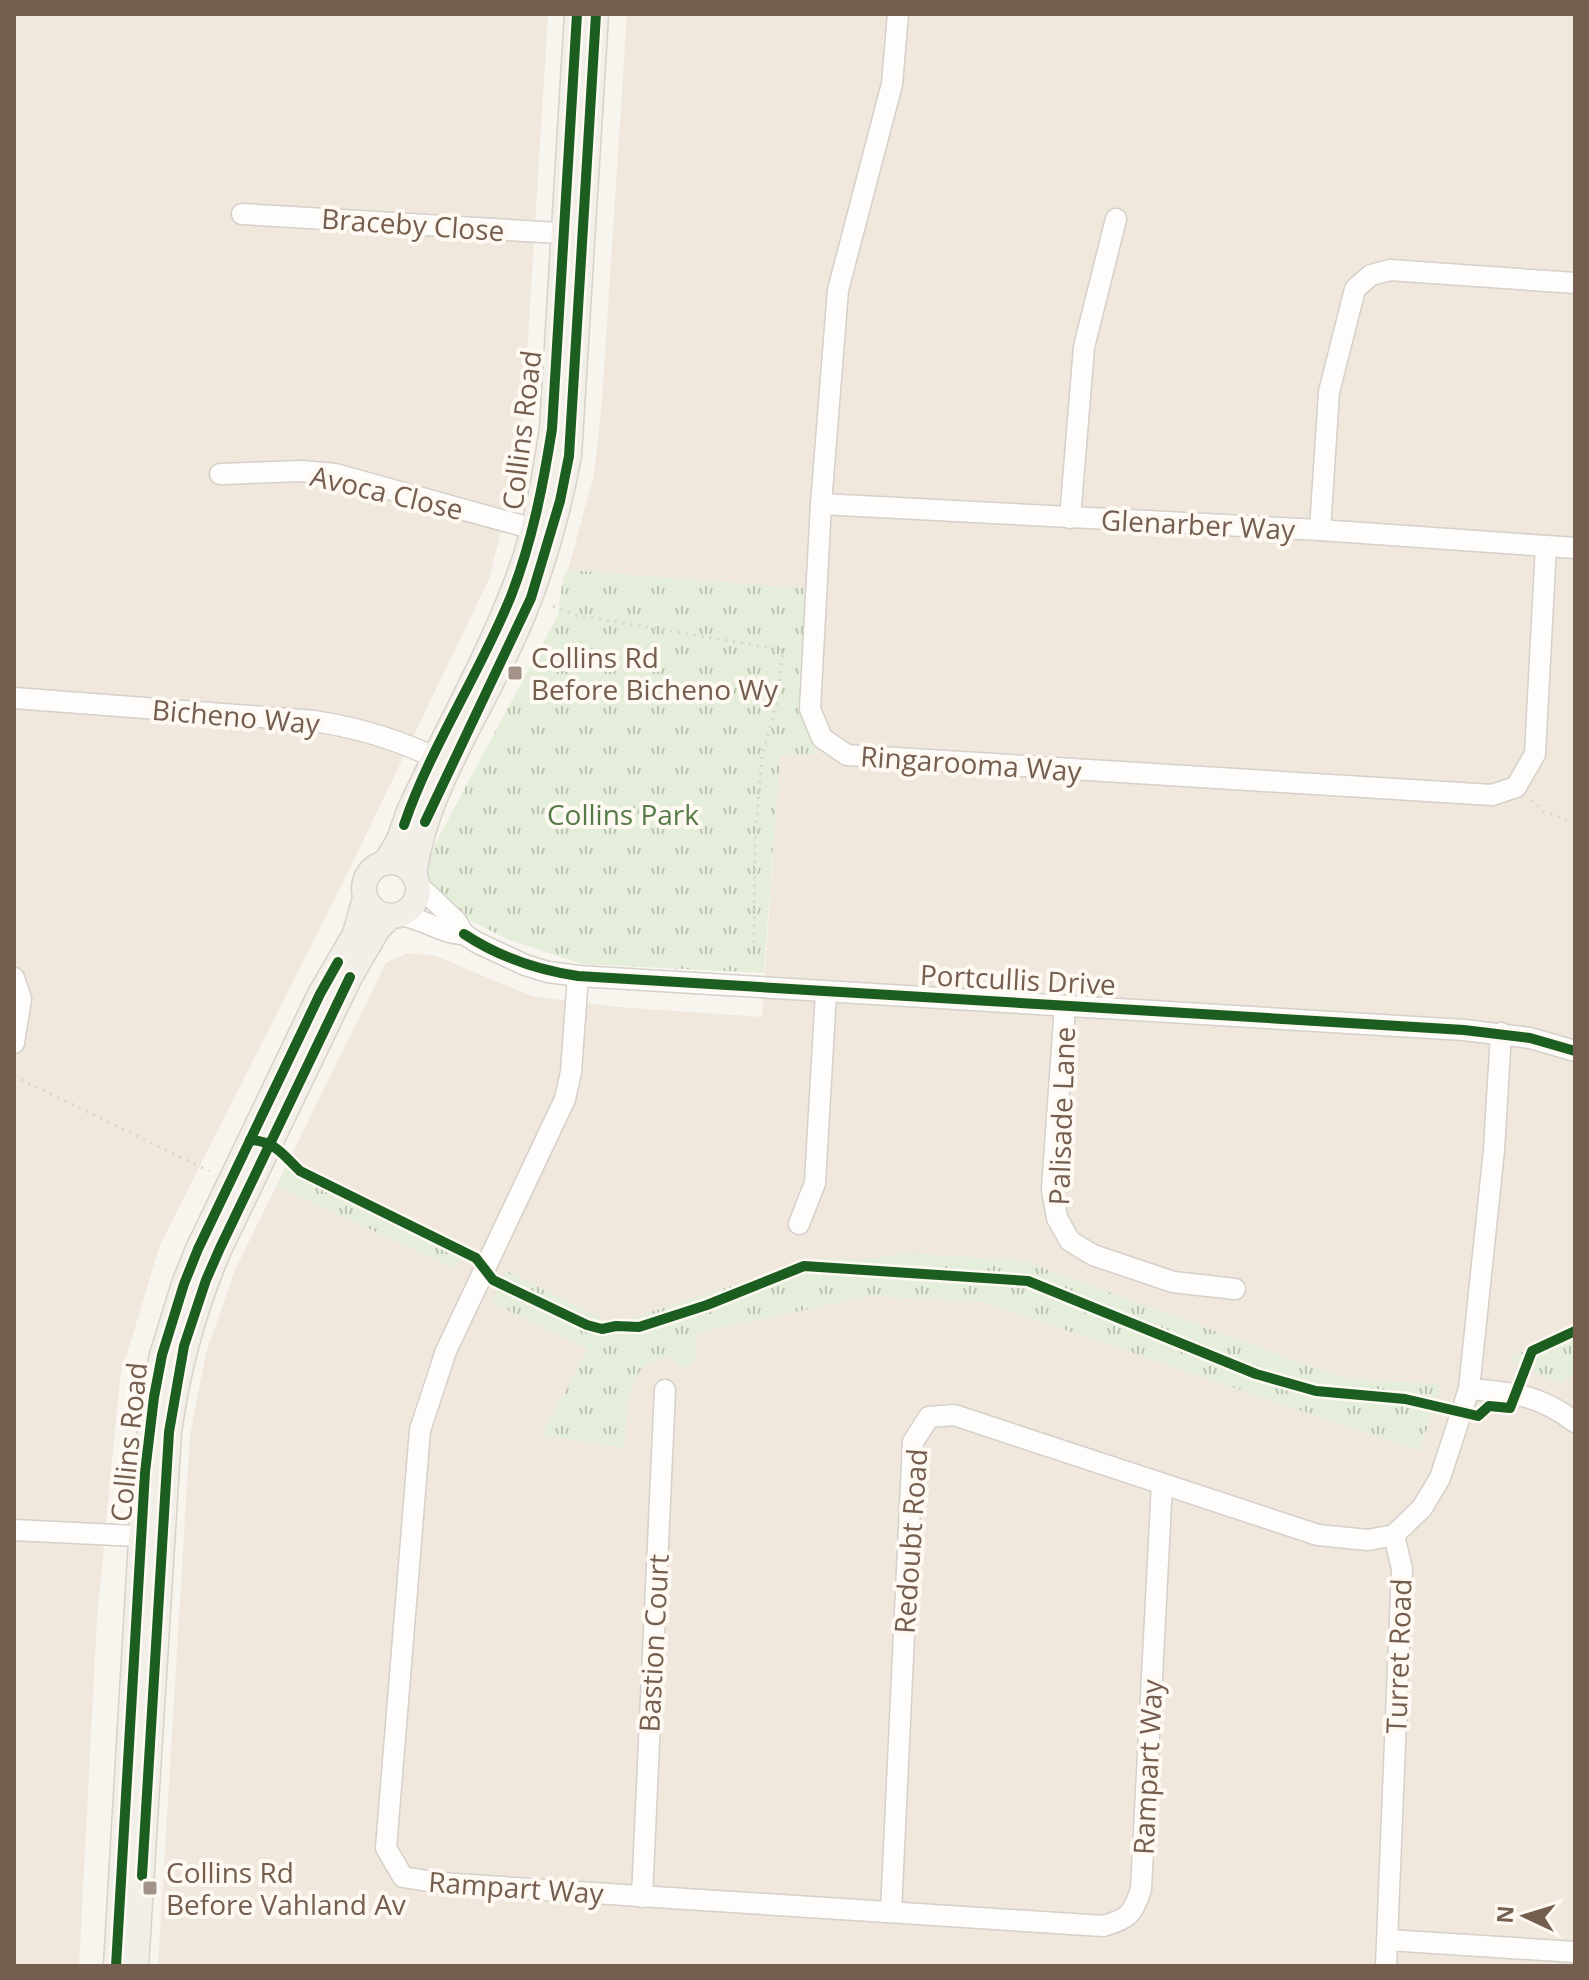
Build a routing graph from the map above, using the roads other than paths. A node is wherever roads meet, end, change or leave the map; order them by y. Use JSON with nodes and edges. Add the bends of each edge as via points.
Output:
{"nodes":[{"id":1,"x":577,"y":14,"type":"edge"},
{"id":2,"x":596,"y":14,"type":"edge"},
{"id":3,"x":898,"y":14,"type":"edge"},
{"id":4,"x":242,"y":214,"type":"dead end"},
{"id":5,"x":1116,"y":219,"type":"dead end"},
{"id":6,"x":574,"y":234,"type":"junction"},
{"id":7,"x":1575,"y":283,"type":"edge"},
{"id":8,"x":220,"y":474,"type":"dead end"},
{"id":9,"x":821,"y":504,"type":"junction"},
{"id":10,"x":1070,"y":518,"type":"junction"},
{"id":11,"x":1320,"y":530,"type":"junction"},
{"id":12,"x":542,"y":531,"type":"junction"},
{"id":13,"x":1546,"y":546,"type":"junction"},
{"id":14,"x":1575,"y":548,"type":"edge"},
{"id":15,"x":14,"y":698,"type":"edge"},
{"id":16,"x":443,"y":762,"type":"junction"},
{"id":17,"x":385,"y":863,"type":"junction"},
{"id":18,"x":416,"y":880,"type":"junction"},
{"id":19,"x":365,"y":898,"type":"junction"},
{"id":20,"x":395,"y":916,"type":"junction"},
{"id":21,"x":464,"y":934,"type":"junction"},
{"id":22,"x":578,"y":976,"type":"junction"},
{"id":23,"x":14,"y":978,"type":"edge"},
{"id":24,"x":826,"y":992,"type":"junction"},
{"id":25,"x":1065,"y":1006,"type":"junction"},
{"id":26,"x":1501,"y":1033,"type":"junction"},
{"id":27,"x":14,"y":1043,"type":"edge"},
{"id":28,"x":1575,"y":1051,"type":"edge"},
{"id":29,"x":799,"y":1224,"type":"dead end"},
{"id":30,"x":1235,"y":1289,"type":"dead end"},
{"id":31,"x":1469,"y":1389,"type":"junction"},
{"id":32,"x":665,"y":1390,"type":"dead end"},
{"id":33,"x":1575,"y":1422,"type":"edge"},
{"id":34,"x":1162,"y":1484,"type":"junction"},
{"id":35,"x":14,"y":1530,"type":"edge"},
{"id":36,"x":1394,"y":1535,"type":"junction"},
{"id":37,"x":152,"y":1537,"type":"junction"},
{"id":38,"x":642,"y":1897,"type":"junction"},
{"id":39,"x":891,"y":1912,"type":"junction"},
{"id":40,"x":1388,"y":1940,"type":"junction"},
{"id":41,"x":1575,"y":1952,"type":"edge"},
{"id":42,"x":116,"y":1966,"type":"edge"},
{"id":43,"x":136,"y":1966,"type":"edge"},
{"id":44,"x":1386,"y":1966,"type":"edge"}],
"edges":[{"from":1,"to":6,"type":"main road","name":"Collins Road"},
{"from":2,"to":6,"type":"main road","name":"Collins Road"},
{"from":3,"to":9,"type":"street","name":"Ringarooma Way","via":[[892,84],[838,290]]},
{"from":4,"to":6,"type":"street","name":"Braceby Close"},
{"from":5,"to":10,"type":"street","via":[[1084,347]]},
{"from":6,"to":12,"type":"main road","name":"Collins Road","via":[[542,493]]},
{"from":7,"to":11,"type":"street","via":[[1390,270],[1371,275],[1355,289],[1329,392]]},
{"from":8,"to":12,"type":"street","name":"Avoca Close","via":[[335,474]]},
{"from":9,"to":10,"type":"street","name":"Glenarber Way"},
{"from":9,"to":13,"type":"street","name":"Ringarooma Way","via":[[810,709],[822,738],[847,755],[1492,795],[1516,787],[1535,754]]},
{"from":10,"to":11,"type":"street","name":"Glenarber Way"},
{"from":11,"to":13,"type":"street","name":"Glenarber Way"},
{"from":12,"to":16,"type":"main road","name":"Collins Road"},
{"from":13,"to":14,"type":"street","name":"Glenarber Way"},
{"from":15,"to":16,"type":"street","name":"Bicheno Way","via":[[314,721],[383,736]]},
{"from":16,"to":17,"type":"main road","name":"Collins Road","via":[[409,811]]},
{"from":16,"to":18,"type":"main road","name":"Collins Road","via":[[425,822]]},
{"from":17,"to":18,"type":"main road","via":[[406,867]]},
{"from":17,"to":19,"type":"main road","name":"Collins Road","via":[[366,877]]},
{"from":18,"to":20,"type":"main road","name":"Collins Road","via":[[414,904]]},
{"from":18,"to":21,"type":"street","name":"Portcullis Drive"},
{"from":19,"to":20,"type":"main road","via":[[378,914]]},
{"from":19,"to":37,"type":"main road","name":"Collins Road","via":[[355,934],[320,994],[180,1295],[162,1355],[145,1472]]},
{"from":20,"to":21,"type":"street","name":"Portcullis Drive"},
{"from":20,"to":37,"type":"main road","name":"Collins Road","via":[[378,929],[350,977],[206,1280],[175,1386]]},
{"from":21,"to":22,"type":"street","name":"Portcullis Drive","via":[[525,965]]},
{"from":22,"to":24,"type":"street","name":"Portcullis Drive"},
{"from":22,"to":38,"type":"street","name":"Rampart Way","via":[[565,1099],[446,1351],[420,1430],[386,1848],[403,1877]]},
{"from":23,"to":27,"type":"street","via":[[21,999]]},
{"from":24,"to":25,"type":"street","name":"Portcullis Drive"},
{"from":24,"to":29,"type":"street","via":[[815,1183]]},
{"from":25,"to":26,"type":"street","name":"Portcullis Drive"},
{"from":25,"to":30,"type":"street","name":"Palisade Lane","via":[[1052,1189],[1057,1218],[1070,1241],[1093,1255],[1173,1282]]},
{"from":26,"to":28,"type":"street","name":"Portcullis Drive"},
{"from":26,"to":31,"type":"street"},
{"from":31,"to":33,"type":"street","via":[[1515,1393],[1551,1404]]},
{"from":31,"to":36,"type":"street","via":[[1440,1478],[1422,1508]]},
{"from":32,"to":38,"type":"street","name":"Bastion Court"},
{"from":34,"to":36,"type":"street","name":"Redoubt Road","via":[[1318,1535],[1368,1540]]},
{"from":34,"to":39,"type":"street","name":"Rampart Way","via":[[1142,1873],[1135,1908],[1124,1920],[1103,1926]]},
{"from":34,"to":39,"type":"street","name":"Redoubt Road","via":[[954,1415],[929,1417],[913,1442]]},
{"from":35,"to":37,"type":"street"},
{"from":36,"to":40,"type":"street","name":"Turret Road","via":[[1402,1569]]},
{"from":37,"to":42,"type":"main road","name":"Collins Road"},
{"from":37,"to":43,"type":"main road","name":"Collins Road"},
{"from":38,"to":39,"type":"street","name":"Rampart Way"},
{"from":40,"to":41,"type":"street"},
{"from":40,"to":44,"type":"street","name":"Turret Road"}]}
